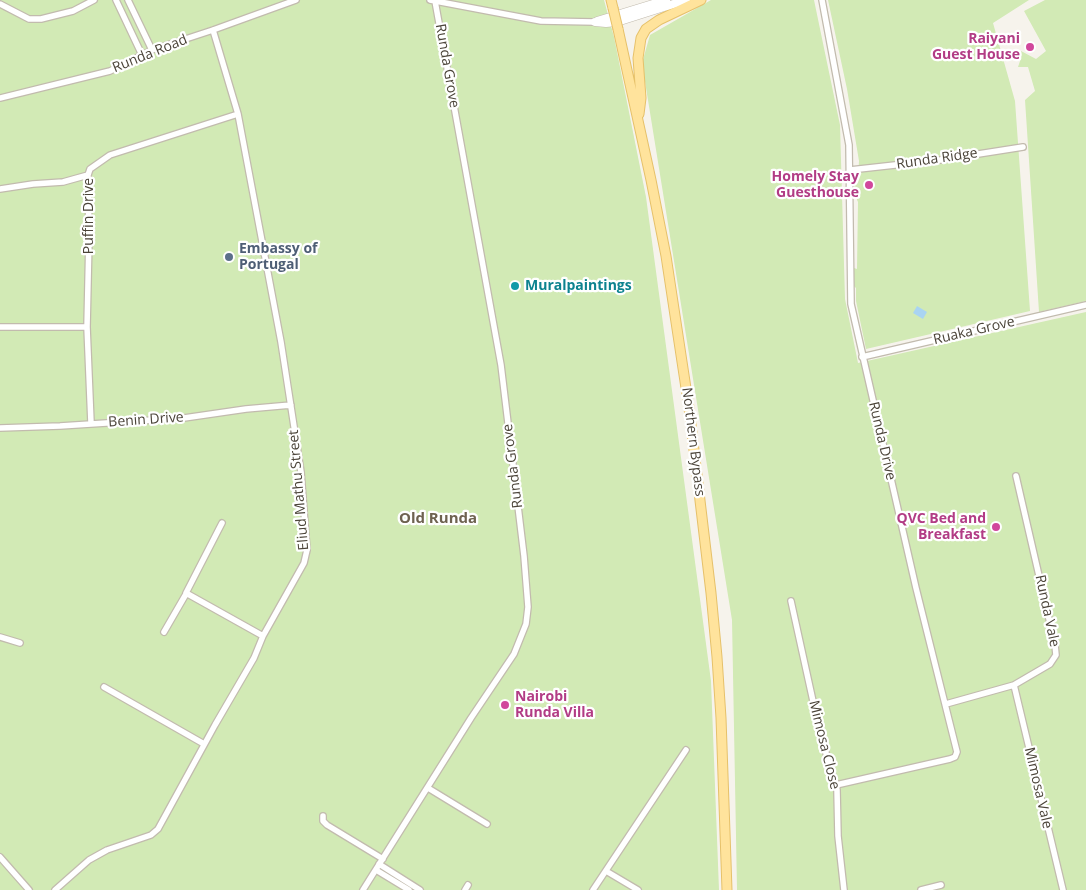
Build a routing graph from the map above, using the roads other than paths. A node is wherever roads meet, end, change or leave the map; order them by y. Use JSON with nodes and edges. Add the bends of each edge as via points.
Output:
{"nodes":[{"id":1,"x":94,"y":0,"type":"edge"},
{"id":2,"x":116,"y":0,"type":"edge"},
{"id":3,"x":128,"y":0,"type":"edge"},
{"id":4,"x":296,"y":0,"type":"edge"},
{"id":5,"x":432,"y":0,"type":"edge"},
{"id":6,"x":666,"y":0,"type":"edge"},
{"id":7,"x":686,"y":0,"type":"edge"},
{"id":8,"x":701,"y":0,"type":"edge"},
{"id":9,"x":822,"y":0,"type":"edge"},
{"id":10,"x":0,"y":4,"type":"edge"},
{"id":11,"x":612,"y":4,"type":"edge"},
{"id":12,"x":595,"y":22,"type":"junction"},
{"id":13,"x":213,"y":30,"type":"junction"},
{"id":14,"x":152,"y":50,"type":"junction"},
{"id":15,"x":142,"y":55,"type":"junction"},
{"id":16,"x":0,"y":98,"type":"edge"},
{"id":17,"x":238,"y":114,"type":"junction"},
{"id":18,"x":638,"y":118,"type":"junction"},
{"id":19,"x":1023,"y":147,"type":"dead end"},
{"id":20,"x":850,"y":170,"type":"junction"},
{"id":21,"x":88,"y":175,"type":"junction"},
{"id":22,"x":0,"y":189,"type":"edge"},
{"id":23,"x":1086,"y":305,"type":"edge"},
{"id":24,"x":0,"y":327,"type":"edge"},
{"id":25,"x":87,"y":327,"type":"junction"},
{"id":26,"x":862,"y":357,"type":"junction"},
{"id":27,"x":291,"y":405,"type":"junction"},
{"id":28,"x":91,"y":423,"type":"junction"},
{"id":29,"x":0,"y":428,"type":"edge"},
{"id":30,"x":1016,"y":476,"type":"dead end"},
{"id":31,"x":222,"y":523,"type":"dead end"},
{"id":32,"x":186,"y":594,"type":"junction"},
{"id":33,"x":791,"y":601,"type":"dead end"},
{"id":34,"x":164,"y":632,"type":"dead end"},
{"id":35,"x":263,"y":636,"type":"junction"},
{"id":36,"x":0,"y":637,"type":"edge"},
{"id":37,"x":20,"y":643,"type":"dead end"},
{"id":38,"x":1014,"y":685,"type":"junction"},
{"id":39,"x":104,"y":687,"type":"dead end"},
{"id":40,"x":946,"y":704,"type":"junction"},
{"id":41,"x":204,"y":744,"type":"junction"},
{"id":42,"x":686,"y":750,"type":"dead end"},
{"id":43,"x":836,"y":785,"type":"junction"},
{"id":44,"x":428,"y":788,"type":"junction"},
{"id":45,"x":323,"y":816,"type":"dead end"},
{"id":46,"x":487,"y":824,"type":"dead end"},
{"id":47,"x":0,"y":857,"type":"edge"},
{"id":48,"x":380,"y":864,"type":"junction"},
{"id":49,"x":606,"y":871,"type":"junction"},
{"id":50,"x":941,"y":884,"type":"dead end"},
{"id":51,"x":29,"y":890,"type":"edge"},
{"id":52,"x":55,"y":890,"type":"edge"},
{"id":53,"x":364,"y":890,"type":"edge"},
{"id":54,"x":409,"y":890,"type":"edge"},
{"id":55,"x":420,"y":890,"type":"edge"},
{"id":56,"x":593,"y":890,"type":"edge"},
{"id":57,"x":638,"y":890,"type":"edge"},
{"id":58,"x":727,"y":890,"type":"edge"},
{"id":59,"x":844,"y":890,"type":"edge"},
{"id":60,"x":921,"y":890,"type":"edge"},
{"id":61,"x":1063,"y":890,"type":"edge"}],
"edges":[{"from":1,"to":10,"type":"street","via":[[73,11],[41,19],[29,19]]},
{"from":2,"to":15,"type":"street"},
{"from":3,"to":14,"type":"street"},
{"from":4,"to":13,"type":"street","name":"Runda Road"},
{"from":5,"to":12,"type":"street","via":[[541,21]]},
{"from":5,"to":44,"type":"street","name":"Runda Grove","via":[[501,364],[528,607],[526,624],[514,654]]},
{"from":6,"to":12,"type":"street"},
{"from":7,"to":12,"type":"street","via":[[617,22]]},
{"from":8,"to":18,"type":"main road","via":[[659,20],[641,38],[638,58],[641,106]]},
{"from":9,"to":20,"type":"street","name":"Runda Drive","via":[[846,121]]},
{"from":11,"to":18,"type":"main road","name":"Northern Bypass","bridge":true},
{"from":13,"to":14,"type":"street","name":"Runda Road"},
{"from":13,"to":17,"type":"street","name":"Eliud Mathu Street"},
{"from":14,"to":15,"type":"street","name":"Runda Road"},
{"from":15,"to":16,"type":"street","name":"Runda Road","via":[[110,70]]},
{"from":17,"to":21,"type":"street","name":"Puffin Drive","via":[[110,154],[95,164]]},
{"from":17,"to":27,"type":"street","name":"Eliud Mathu Street"},
{"from":18,"to":58,"type":"main road","name":"Northern Bypass","via":[[679,341],[710,584],[721,718]]},
{"from":19,"to":20,"type":"street","name":"Runda Ridge"},
{"from":20,"to":26,"type":"street","name":"Runda Drive","via":[[851,304]]},
{"from":21,"to":22,"type":"street","via":[[63,182]]},
{"from":21,"to":25,"type":"street","name":"Puffin Drive"},
{"from":23,"to":26,"type":"street","name":"Ruaka Grove"},
{"from":24,"to":25,"type":"street"},
{"from":25,"to":28,"type":"street","name":"Puffin Drive"},
{"from":26,"to":40,"type":"street","name":"Runda Drive"},
{"from":27,"to":28,"type":"street","name":"Benin Drive","via":[[184,418]]},
{"from":27,"to":35,"type":"street","name":"Eliud Mathu Street","via":[[301,472],[307,550],[304,563]]},
{"from":28,"to":29,"type":"street","name":"Benin Drive"},
{"from":30,"to":38,"type":"street","name":"Runda Vale","via":[[1056,655],[1050,664]]},
{"from":31,"to":32,"type":"street"},
{"from":32,"to":34,"type":"street"},
{"from":32,"to":35,"type":"street"},
{"from":33,"to":43,"type":"street","name":"Mimosa Close","via":[[820,733]]},
{"from":35,"to":41,"type":"street","name":"Eliud Mathu Street","via":[[254,658]]},
{"from":36,"to":37,"type":"street"},
{"from":38,"to":40,"type":"street","name":"Runda Vale"},
{"from":38,"to":61,"type":"street","name":"Mimosa Vale"},
{"from":39,"to":41,"type":"street"},
{"from":40,"to":43,"type":"street","name":"Runda Drive","via":[[957,752],[955,757]]},
{"from":41,"to":52,"type":"street","name":"Eliud Mathu Street","via":[[158,829],[89,860]]},
{"from":42,"to":49,"type":"street"},
{"from":43,"to":59,"type":"street","name":"Mimosa Close"},
{"from":44,"to":46,"type":"street"},
{"from":44,"to":48,"type":"street","name":"Runda Grove"},
{"from":45,"to":48,"type":"street","via":[[327,825]]},
{"from":47,"to":51,"type":"street"},
{"from":48,"to":53,"type":"street","name":"Runda Grove"},
{"from":48,"to":54,"type":"street"},
{"from":48,"to":55,"type":"street"},
{"from":49,"to":56,"type":"street"},
{"from":49,"to":57,"type":"street"},
{"from":50,"to":60,"type":"street"}]}
